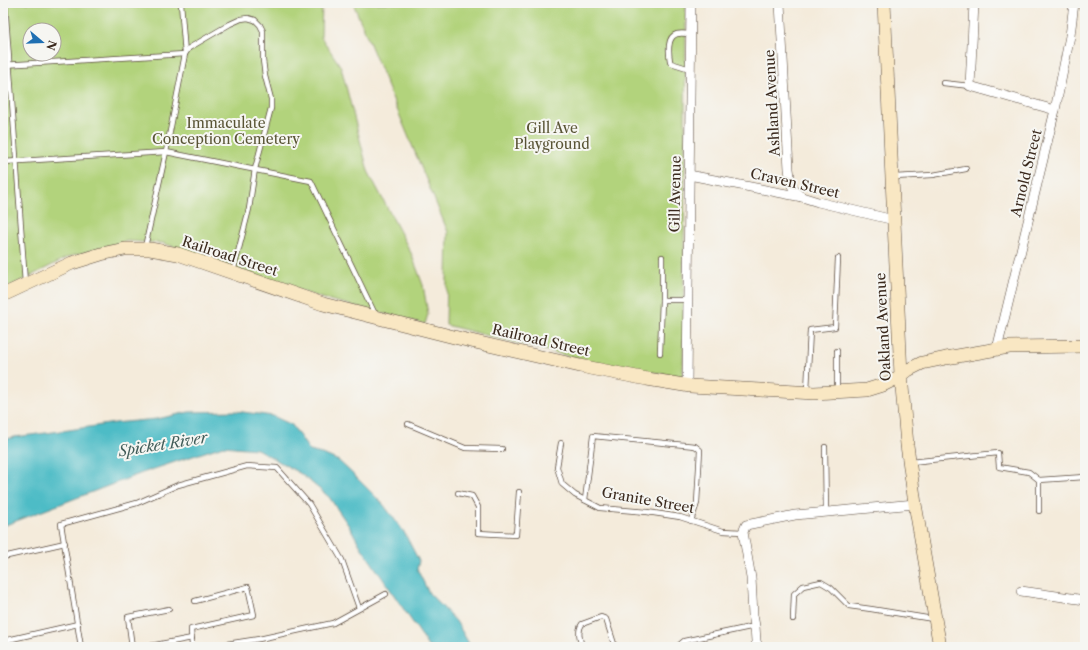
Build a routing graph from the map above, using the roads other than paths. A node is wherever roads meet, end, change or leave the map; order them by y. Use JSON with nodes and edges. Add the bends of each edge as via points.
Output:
{"nodes":[{"id":1,"x":5,"y":3,"type":"edge"},
{"id":2,"x":181,"y":3,"type":"edge"},
{"id":3,"x":691,"y":3,"type":"edge"},
{"id":4,"x":780,"y":3,"type":"edge"},
{"id":5,"x":884,"y":3,"type":"edge"},
{"id":6,"x":974,"y":3,"type":"edge"},
{"id":7,"x":1074,"y":3,"type":"edge"},
{"id":8,"x":691,"y":34,"type":"junction"},
{"id":9,"x":185,"y":54,"type":"junction"},
{"id":10,"x":3,"y":65,"type":"edge"},
{"id":11,"x":9,"y":65,"type":"junction"},
{"id":12,"x":690,"y":69,"type":"junction"},
{"id":13,"x":943,"y":83,"type":"dead end"},
{"id":14,"x":970,"y":86,"type":"junction"},
{"id":15,"x":1055,"y":110,"type":"junction"},
{"id":16,"x":166,"y":152,"type":"junction"},
{"id":17,"x":17,"y":161,"type":"junction"},
{"id":18,"x":3,"y":162,"type":"edge"},
{"id":19,"x":256,"y":169,"type":"junction"},
{"id":20,"x":966,"y":169,"type":"dead end"},
{"id":21,"x":689,"y":175,"type":"junction"},
{"id":22,"x":892,"y":178,"type":"junction"},
{"id":23,"x":802,"y":197,"type":"junction"},
{"id":24,"x":894,"y":220,"type":"junction"},
{"id":25,"x":144,"y":249,"type":"junction"},
{"id":26,"x":662,"y":257,"type":"dead end"},
{"id":27,"x":838,"y":258,"type":"dead end"},
{"id":28,"x":232,"y":273,"type":"junction"},
{"id":29,"x":26,"y":285,"type":"junction"},
{"id":30,"x":3,"y":295,"type":"edge"},
{"id":31,"x":662,"y":300,"type":"junction"},
{"id":32,"x":688,"y":300,"type":"junction"},
{"id":33,"x":376,"y":317,"type":"junction"},
{"id":34,"x":1085,"y":346,"type":"edge"},
{"id":35,"x":997,"y":349,"type":"junction"},
{"id":36,"x":837,"y":351,"type":"dead end"},
{"id":37,"x":660,"y":353,"type":"dead end"},
{"id":38,"x":901,"y":375,"type":"junction"},
{"id":39,"x":687,"y":385,"type":"junction"},
{"id":40,"x":837,"y":392,"type":"junction"},
{"id":41,"x":807,"y":393,"type":"junction"},
{"id":42,"x":408,"y":424,"type":"dead end"},
{"id":43,"x":561,"y":443,"type":"dead end"},
{"id":44,"x":825,"y":447,"type":"dead end"},
{"id":45,"x":502,"y":449,"type":"dead end"},
{"id":46,"x":909,"y":462,"type":"junction"},
{"id":47,"x":1085,"y":477,"type":"edge"},
{"id":48,"x":1039,"y":480,"type":"junction"},
{"id":49,"x":519,"y":492,"type":"dead end"},
{"id":50,"x":458,"y":493,"type":"dead end"},
{"id":51,"x":585,"y":500,"type":"junction"},
{"id":52,"x":915,"y":504,"type":"junction"},
{"id":53,"x":1039,"y":511,"type":"dead end"},
{"id":54,"x":826,"y":512,"type":"junction"},
{"id":55,"x":691,"y":521,"type":"junction"},
{"id":56,"x":743,"y":532,"type":"junction"},
{"id":57,"x":65,"y":543,"type":"junction"},
{"id":58,"x":3,"y":557,"type":"edge"},
{"id":59,"x":1021,"y":591,"type":"dead end"},
{"id":60,"x":386,"y":594,"type":"dead end"},
{"id":61,"x":1085,"y":600,"type":"edge"},
{"id":62,"x":195,"y":601,"type":"dead end"},
{"id":63,"x":360,"y":608,"type":"junction"},
{"id":64,"x":170,"y":609,"type":"dead end"},
{"id":65,"x":793,"y":619,"type":"dead end"},
{"id":66,"x":935,"y":620,"type":"junction"},
{"id":67,"x":78,"y":624,"type":"junction"},
{"id":68,"x":756,"y":626,"type":"junction"},
{"id":69,"x":192,"y":638,"type":"junction"},
{"id":70,"x":3,"y":641,"type":"edge"},
{"id":71,"x":82,"y":647,"type":"edge"},
{"id":72,"x":132,"y":647,"type":"edge"},
{"id":73,"x":145,"y":647,"type":"edge"},
{"id":74,"x":192,"y":647,"type":"edge"},
{"id":75,"x":207,"y":647,"type":"edge"},
{"id":76,"x":582,"y":647,"type":"edge"},
{"id":77,"x":615,"y":647,"type":"edge"},
{"id":78,"x":677,"y":647,"type":"edge"},
{"id":79,"x":758,"y":647,"type":"edge"},
{"id":80,"x":940,"y":647,"type":"edge"}],
"edges":[{"from":1,"to":11,"type":"lane"},
{"from":2,"to":9,"type":"lane"},
{"from":3,"to":8,"type":"street","name":"Gill Avenue"},
{"from":4,"to":23,"type":"street","name":"Ashland Avenue","via":[[789,169],[791,184],[795,192]]},
{"from":5,"to":22,"type":"main road","name":"Oakland Avenue"},
{"from":6,"to":14,"type":"street"},
{"from":7,"to":15,"type":"street","name":"Arnold Street"},
{"from":8,"to":12,"type":"street","name":"Gill Avenue"},
{"from":8,"to":12,"type":"lane","via":[[675,35],[669,46],[670,61]]},
{"from":9,"to":11,"type":"lane"},
{"from":9,"to":16,"type":"lane"},
{"from":9,"to":19,"type":"lane","via":[[195,44],[241,19],[255,20],[260,25],[263,31],[265,76],[271,99]]},
{"from":10,"to":11,"type":"lane"},
{"from":11,"to":17,"type":"lane"},
{"from":12,"to":21,"type":"street","name":"Gill Avenue"},
{"from":13,"to":14,"type":"lane"},
{"from":14,"to":15,"type":"street"},
{"from":15,"to":35,"type":"street","name":"Arnold Street"},
{"from":16,"to":17,"type":"lane"},
{"from":16,"to":19,"type":"lane"},
{"from":16,"to":25,"type":"lane"},
{"from":17,"to":18,"type":"lane"},
{"from":17,"to":29,"type":"lane"},
{"from":19,"to":28,"type":"lane"},
{"from":19,"to":33,"type":"lane","via":[[311,181]]},
{"from":20,"to":22,"type":"lane"},
{"from":21,"to":23,"type":"street","name":"Craven Street"},
{"from":21,"to":32,"type":"street","name":"Gill Avenue"},
{"from":22,"to":24,"type":"main road","name":"Oakland Avenue"},
{"from":23,"to":24,"type":"street","name":"Craven Street"},
{"from":24,"to":38,"type":"main road","name":"Oakland Avenue"},
{"from":25,"to":28,"type":"main road","name":"Railroad Street","via":[[178,254]]},
{"from":25,"to":29,"type":"main road","name":"Railroad Street","via":[[124,249],[101,254],[72,263]]},
{"from":26,"to":31,"type":"lane"},
{"from":27,"to":41,"type":"lane","via":[[835,326],[810,330]]},
{"from":28,"to":33,"type":"main road","name":"Railroad Street","via":[[323,304]]},
{"from":29,"to":30,"type":"main road","name":"Railroad Street"},
{"from":31,"to":32,"type":"lane"},
{"from":31,"to":37,"type":"lane"},
{"from":32,"to":39,"type":"street","name":"Gill Avenue"},
{"from":33,"to":39,"type":"main road","name":"Railroad Street","via":[[580,366]]},
{"from":34,"to":35,"type":"main road","name":"Railroad Street","via":[[1009,346]]},
{"from":35,"to":38,"type":"main road","name":"Railroad Street","via":[[922,364]]},
{"from":36,"to":40,"type":"lane"},
{"from":38,"to":40,"type":"main road","name":"Railroad Street","via":[[868,390]]},
{"from":38,"to":46,"type":"main road","name":"Oakland Avenue"},
{"from":39,"to":41,"type":"main road","name":"Railroad Street"},
{"from":40,"to":41,"type":"main road","name":"Railroad Street"},
{"from":42,"to":45,"type":"lane","via":[[465,448]]},
{"from":43,"to":51,"type":"lane","name":"Granite Street","via":[[558,468],[562,484]]},
{"from":44,"to":54,"type":"lane"},
{"from":46,"to":48,"type":"lane","via":[[998,453],[999,467],[1030,472]]},
{"from":46,"to":52,"type":"main road","name":"Oakland Avenue"},
{"from":47,"to":48,"type":"lane"},
{"from":48,"to":53,"type":"lane"},
{"from":49,"to":50,"type":"lane","via":[[516,535],[478,533],[478,507],[472,496]]},
{"from":51,"to":55,"type":"lane","name":"Granite Street","via":[[600,508],[647,512]]},
{"from":51,"to":55,"type":"lane","via":[[592,436],[695,446],[700,450],[697,503]]},
{"from":52,"to":54,"type":"street"},
{"from":52,"to":66,"type":"main road","name":"Oakland Avenue"},
{"from":54,"to":56,"type":"street","via":[[795,515],[746,526]]},
{"from":55,"to":56,"type":"lane","name":"Granite Street","via":[[723,531]]},
{"from":56,"to":68,"type":"street"},
{"from":57,"to":58,"type":"lane"},
{"from":57,"to":63,"type":"lane","via":[[61,524],[137,503],[178,485],[247,466],[277,468],[313,510],[342,560]]},
{"from":57,"to":67,"type":"lane"},
{"from":59,"to":61,"type":"street"},
{"from":60,"to":63,"type":"lane"},
{"from":62,"to":69,"type":"lane","via":[[248,587],[254,615],[191,629]]},
{"from":63,"to":75,"type":"lane","via":[[333,623]]},
{"from":64,"to":72,"type":"lane","via":[[128,617]]},
{"from":65,"to":66,"type":"lane","via":[[794,594],[803,586],[821,582],[849,606]]},
{"from":66,"to":80,"type":"main road","name":"Oakland Avenue"},
{"from":67,"to":70,"type":"lane"},
{"from":67,"to":71,"type":"lane"},
{"from":68,"to":78,"type":"lane","via":[[684,641]]},
{"from":68,"to":79,"type":"street"},
{"from":69,"to":73,"type":"lane"},
{"from":69,"to":74,"type":"lane"},
{"from":76,"to":77,"type":"lane","via":[[580,626],[601,618],[606,619]]}]}
